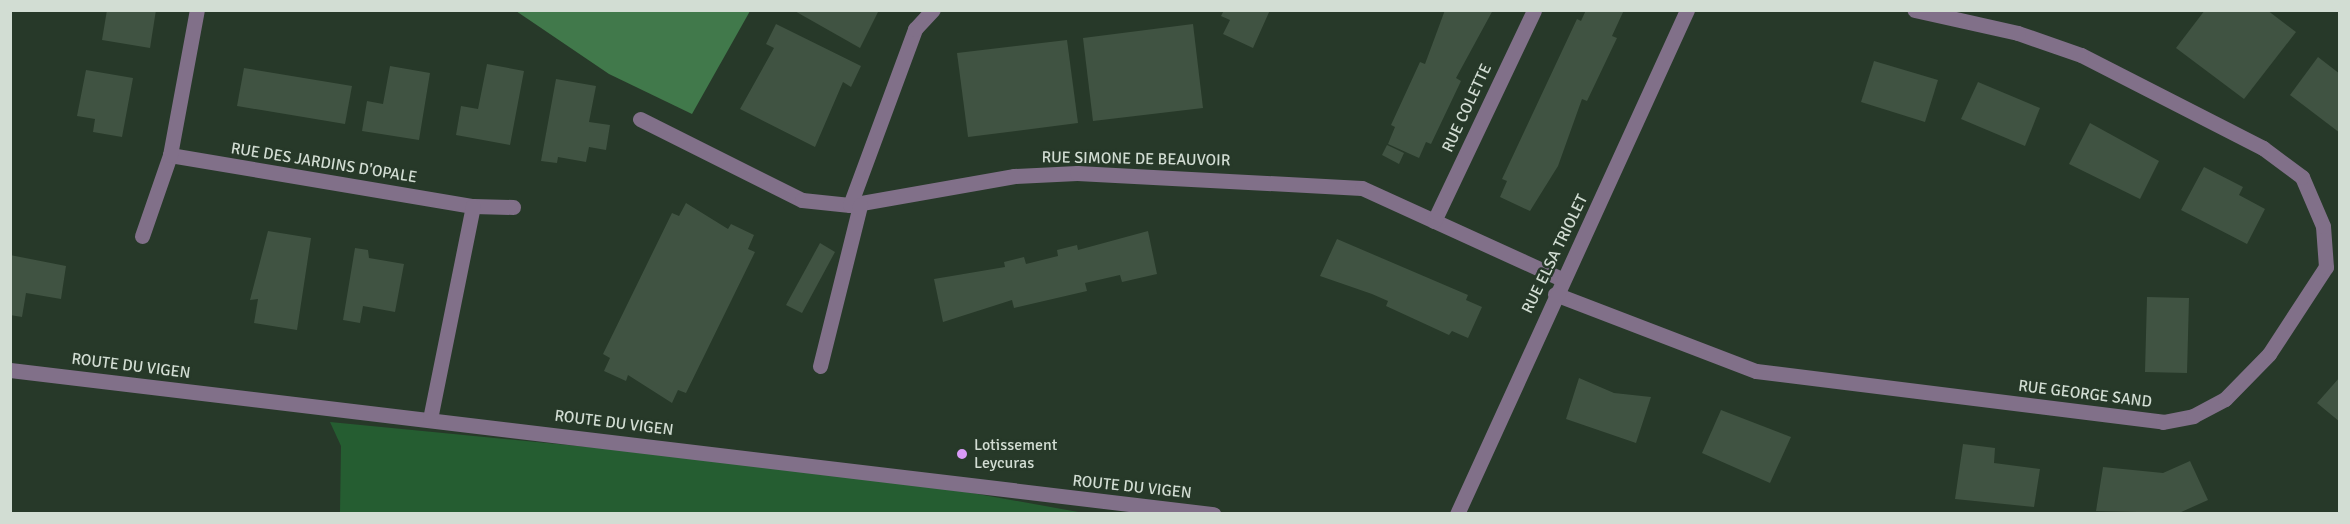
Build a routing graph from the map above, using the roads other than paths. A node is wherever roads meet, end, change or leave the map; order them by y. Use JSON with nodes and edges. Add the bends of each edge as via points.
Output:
{"nodes":[{"id":1,"x":197,"y":10,"type":"edge"},
{"id":2,"x":933,"y":10,"type":"edge"},
{"id":3,"x":1534,"y":10,"type":"edge"},
{"id":4,"x":1687,"y":10,"type":"edge"},
{"id":5,"x":1915,"y":10,"type":"edge"},
{"id":6,"x":640,"y":119,"type":"dead end"},
{"id":7,"x":170,"y":155,"type":"junction"},
{"id":8,"x":855,"y":205,"type":"junction"},
{"id":9,"x":472,"y":206,"type":"junction"},
{"id":10,"x":513,"y":207,"type":"dead end"},
{"id":11,"x":1434,"y":221,"type":"junction"},
{"id":12,"x":142,"y":236,"type":"dead end"},
{"id":13,"x":2333,"y":271,"type":"edge"},
{"id":14,"x":1562,"y":279,"type":"junction"},
{"id":15,"x":1555,"y":294,"type":"junction"},
{"id":16,"x":820,"y":366,"type":"dead end"},
{"id":17,"x":10,"y":370,"type":"edge"},
{"id":18,"x":430,"y":419,"type":"junction"},
{"id":19,"x":1213,"y":513,"type":"edge"},
{"id":20,"x":1457,"y":513,"type":"edge"}],
"edges":[{"from":1,"to":7,"type":"street"},
{"from":2,"to":8,"type":"street","via":[[915,29]]},
{"from":3,"to":11,"type":"street","name":"RUE COLETTE"},
{"from":4,"to":14,"type":"street","name":"RUE ELSA TRIOLET"},
{"from":5,"to":13,"type":"street","name":"RUE GEORGE SAND","via":[[2018,33],[2081,55],[2263,148],[2302,177],[2323,226]]},
{"from":6,"to":8,"type":"street","name":"RUE SIMONE DE BEAUVOIR","via":[[802,200]]},
{"from":7,"to":9,"type":"street","name":"RUE DES JARDINS D'OPALE"},
{"from":7,"to":12,"type":"street"},
{"from":8,"to":11,"type":"street","name":"RUE SIMONE DE BEAUVOIR","via":[[1014,176],[1077,173],[1362,188]]},
{"from":8,"to":16,"type":"street"},
{"from":9,"to":10,"type":"street","name":"RUE DES JARDINS D'OPALE"},
{"from":9,"to":18,"type":"street"},
{"from":11,"to":14,"type":"street","name":"RUE SIMONE DE BEAUVOIR"},
{"from":13,"to":15,"type":"street","name":"RUE GEORGE SAND","via":[[2269,354],[2225,399],[2193,416],[2163,422],[1756,371]]},
{"from":14,"to":15,"type":"street","name":"RUE ELSA TRIOLET"},
{"from":15,"to":20,"type":"street","name":"RUE ELSA TRIOLET"},
{"from":17,"to":18,"type":"street","name":"ROUTE DU VIGEN"},
{"from":18,"to":19,"type":"street","name":"ROUTE DU VIGEN"}]}
